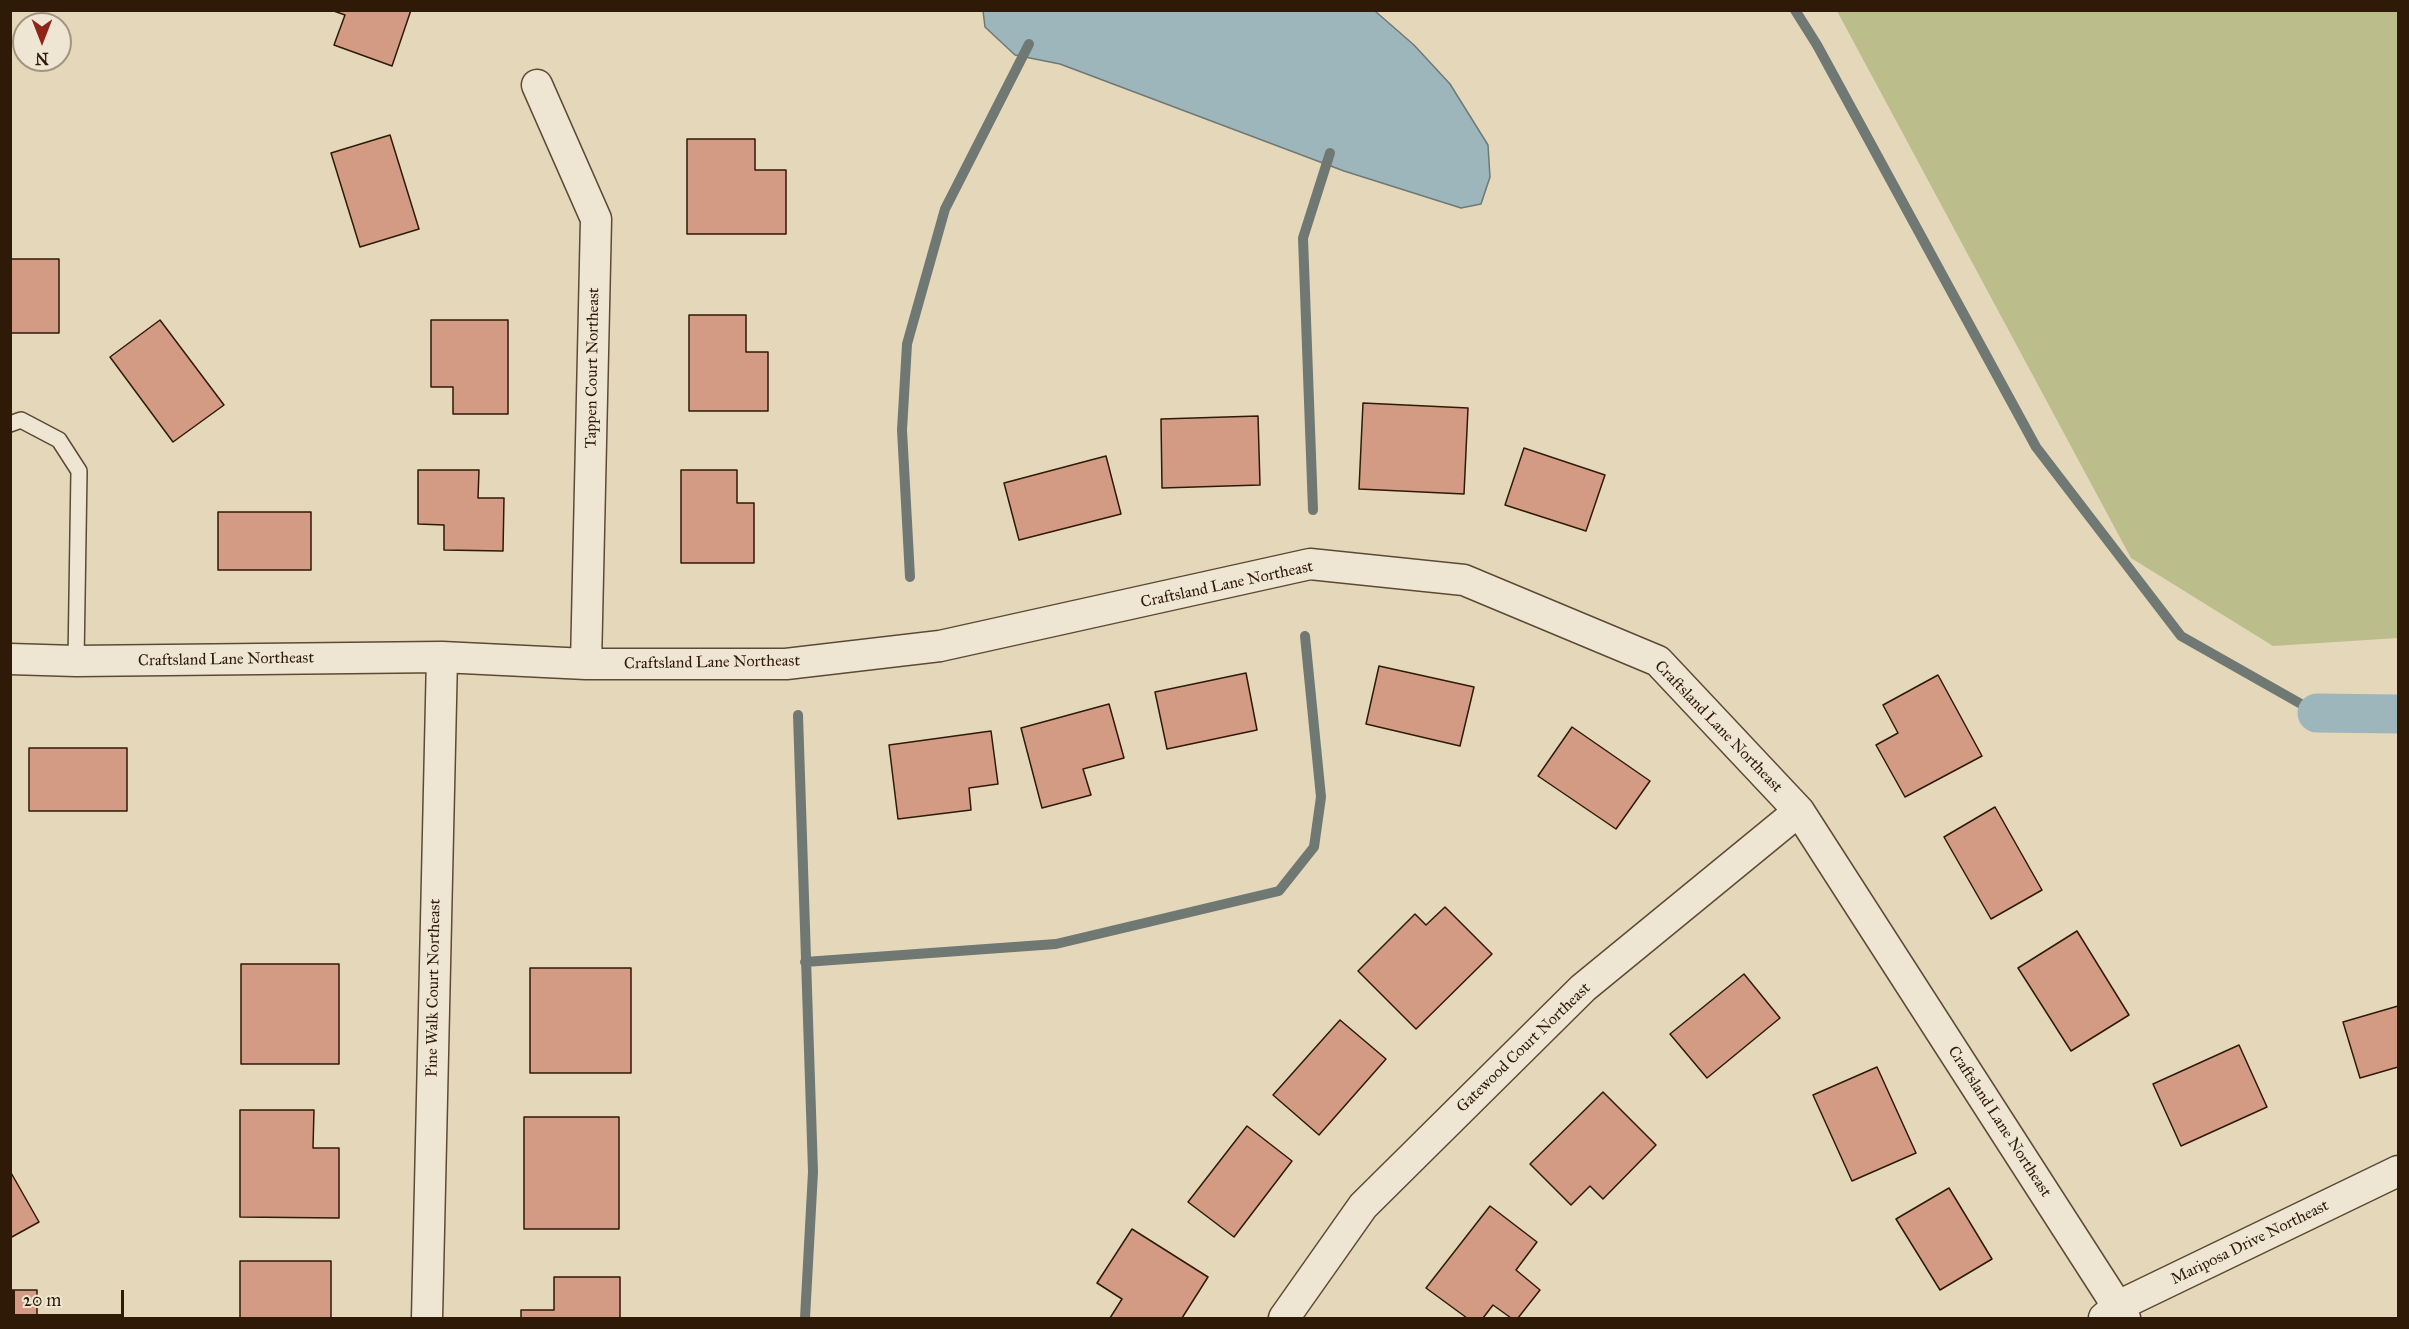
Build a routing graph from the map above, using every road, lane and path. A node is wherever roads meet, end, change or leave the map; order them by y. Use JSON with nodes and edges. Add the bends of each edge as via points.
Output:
{"nodes":[{"id":1,"x":537,"y":85,"type":"dead end"},
{"id":2,"x":10,"y":424,"type":"edge"},
{"id":3,"x":442,"y":657,"type":"junction"},
{"id":4,"x":10,"y":659,"type":"edge"},
{"id":5,"x":76,"y":661,"type":"junction"},
{"id":6,"x":586,"y":664,"type":"junction"},
{"id":7,"x":1799,"y":811,"type":"junction"},
{"id":8,"x":2398,"y":1171,"type":"edge"},
{"id":9,"x":2116,"y":1314,"type":"edge"},
{"id":10,"x":427,"y":1318,"type":"edge"},
{"id":11,"x":1284,"y":1318,"type":"edge"}],
"edges":[{"from":1,"to":6,"type":"street","name":"Tappen Court Northeast","via":[[596,219]]},
{"from":2,"to":5,"type":"lane","via":[[21,420],[59,440],[79,471]]},
{"from":3,"to":5,"type":"street","name":"Craftsland Lane Northeast"},
{"from":3,"to":6,"type":"street","name":"Craftsland Lane Northeast"},
{"from":3,"to":10,"type":"street","name":"Pine Walk Court Northeast"},
{"from":4,"to":5,"type":"street","name":"Craftsland Lane Northeast"},
{"from":6,"to":7,"type":"street","name":"Craftsland Lane Northeast","via":[[786,664],[940,646],[1310,564],[1464,580],[1658,661]]},
{"from":7,"to":9,"type":"street","name":"Craftsland Lane Northeast"},
{"from":7,"to":11,"type":"street","name":"Gatewood Court Northeast","via":[[1566,1005],[1363,1206]]},
{"from":8,"to":9,"type":"street","name":"Mariposa Drive Northeast"}]}
